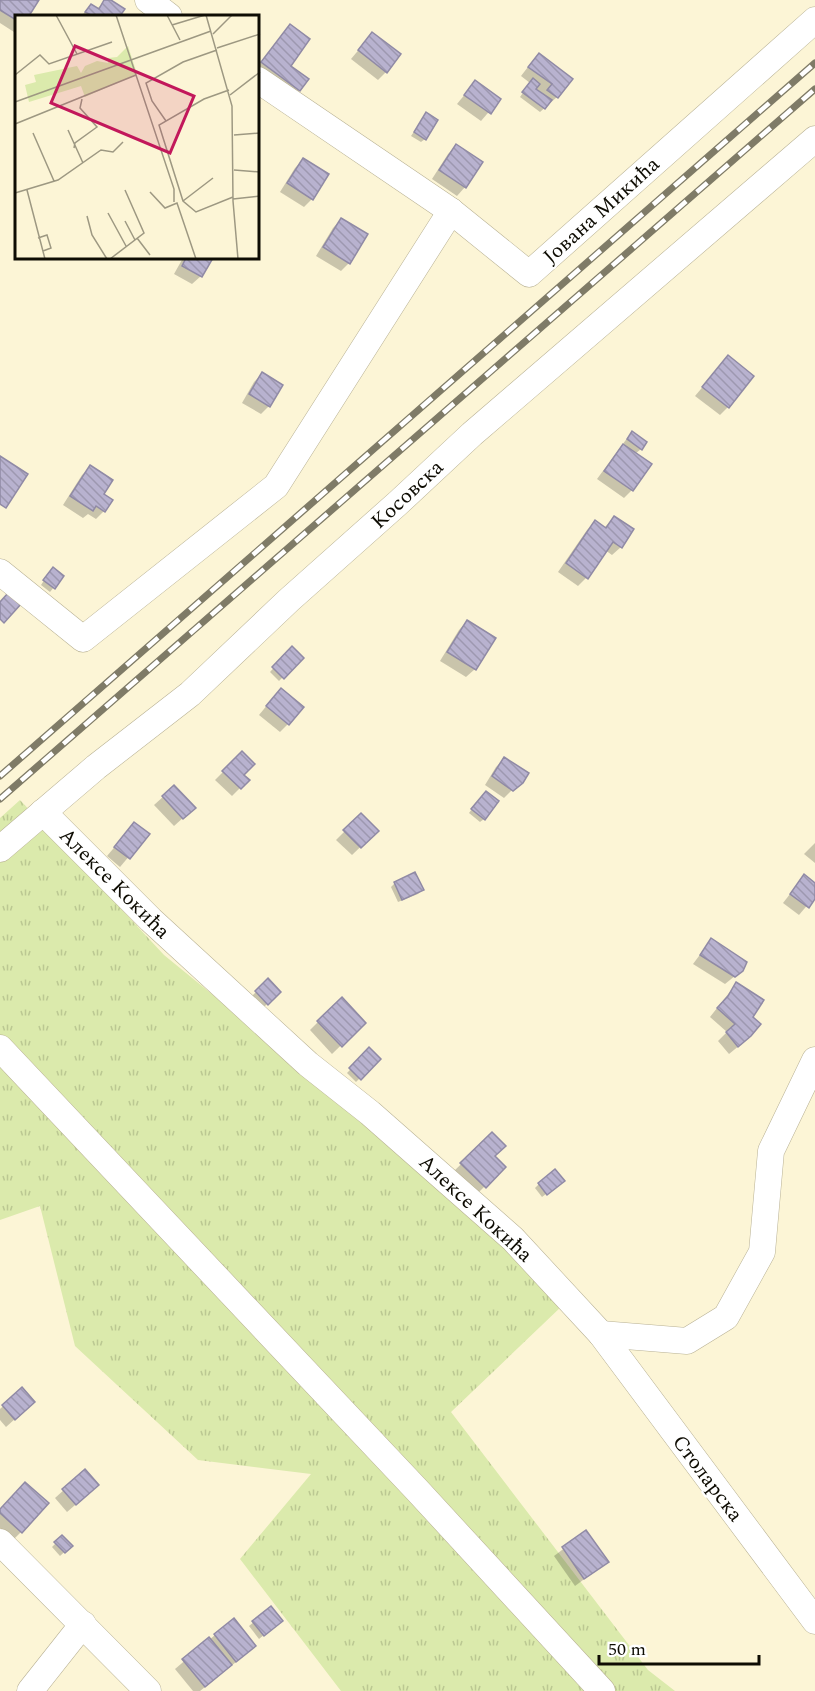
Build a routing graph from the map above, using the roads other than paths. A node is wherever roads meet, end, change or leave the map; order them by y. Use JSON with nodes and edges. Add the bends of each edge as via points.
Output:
{"nodes":[{"id":1,"x":148,"y":0,"type":"edge"},
{"id":2,"x":168,"y":15,"type":"edge"},
{"id":3,"x":815,"y":21,"type":"edge"},
{"id":4,"x":260,"y":81,"type":"edge"},
{"id":5,"x":815,"y":139,"type":"edge"},
{"id":6,"x":451,"y":211,"type":"junction"},
{"id":7,"x":0,"y":572,"type":"edge"},
{"id":8,"x":43,"y":812,"type":"junction"},
{"id":9,"x":0,"y":849,"type":"edge"},
{"id":10,"x":0,"y":1048,"type":"edge"},
{"id":11,"x":815,"y":1060,"type":"edge"},
{"id":12,"x":601,"y":1334,"type":"junction"},
{"id":13,"x":0,"y":1542,"type":"edge"},
{"id":14,"x":815,"y":1621,"type":"edge"},
{"id":15,"x":83,"y":1624,"type":"junction"},
{"id":16,"x":30,"y":1691,"type":"edge"},
{"id":17,"x":148,"y":1691,"type":"edge"},
{"id":18,"x":603,"y":1691,"type":"edge"}],
"edges":[{"from":1,"to":2,"type":"street"},
{"from":3,"to":6,"type":"street","name":"Јована Микића","via":[[529,274]]},
{"from":4,"to":6,"type":"street","name":"Јована Микића"},
{"from":5,"to":8,"type":"street","name":"Косовска","via":[[472,434],[190,694]]},
{"from":6,"to":7,"type":"street","via":[[276,486],[83,639]]},
{"from":8,"to":9,"type":"street","name":"Косовска"},
{"from":8,"to":12,"type":"street","name":"Алексе Кокића","via":[[151,920],[308,1065],[370,1113],[513,1239]]},
{"from":10,"to":18,"type":"street"},
{"from":11,"to":12,"type":"street","via":[[771,1150],[762,1252],[726,1317],[687,1341]]},
{"from":12,"to":14,"type":"street","name":"Столарска"},
{"from":13,"to":15,"type":"street"},
{"from":15,"to":16,"type":"street"},
{"from":15,"to":17,"type":"street"}]}
